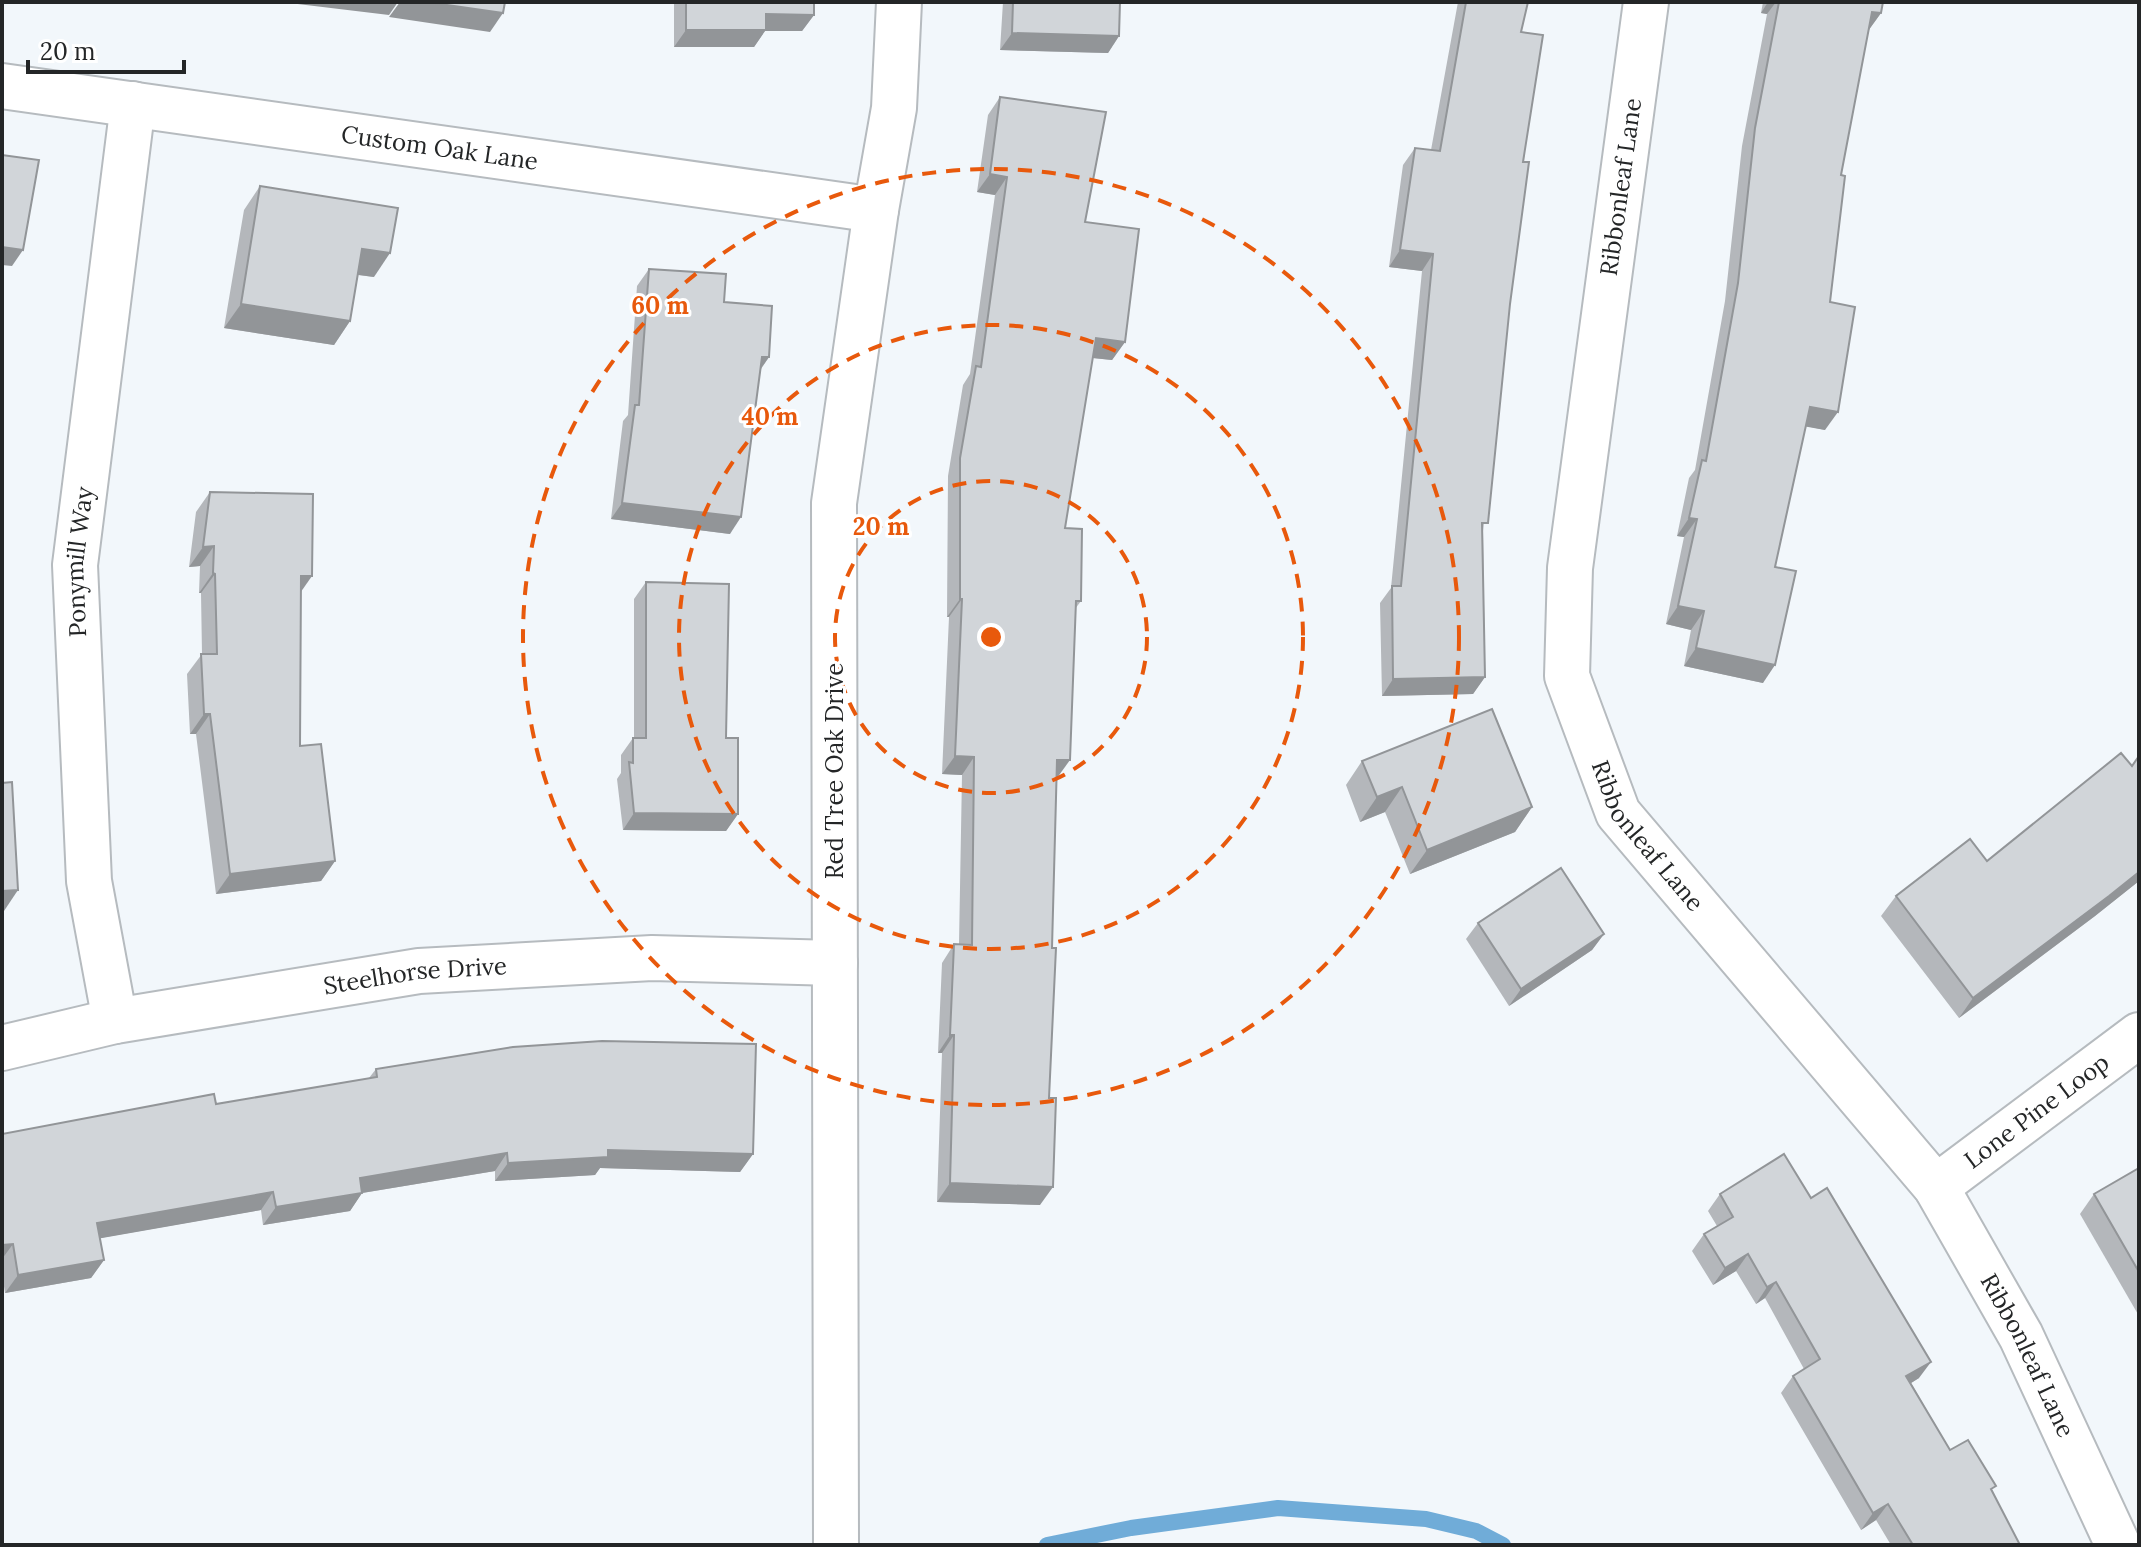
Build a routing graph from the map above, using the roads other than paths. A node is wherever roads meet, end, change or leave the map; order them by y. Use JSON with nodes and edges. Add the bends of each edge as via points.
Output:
{"nodes":[{"id":1,"x":899,"y":2,"type":"edge"},
{"id":2,"x":1646,"y":2,"type":"edge"},
{"id":3,"x":2,"y":86,"type":"edge"},
{"id":4,"x":133,"y":104,"type":"junction"},
{"id":5,"x":876,"y":210,"type":"junction"},
{"id":6,"x":835,"y":963,"type":"junction"},
{"id":7,"x":115,"y":1021,"type":"junction"},
{"id":8,"x":2139,"y":1035,"type":"edge"},
{"id":9,"x":2,"y":1048,"type":"edge"},
{"id":10,"x":1936,"y":1187,"type":"junction"},
{"id":11,"x":836,"y":1545,"type":"edge"},
{"id":12,"x":2118,"y":1545,"type":"edge"}],
"edges":[{"from":1,"to":5,"type":"street","name":"Red Tree Oak Drive","via":[[894,108]]},
{"from":2,"to":10,"type":"street","name":"Ribbonleaf Lane","via":[[1570,568],[1567,676],[1618,813]]},
{"from":3,"to":4,"type":"street","name":"Custom Oak Lane"},
{"from":4,"to":5,"type":"street","name":"Custom Oak Lane"},
{"from":4,"to":7,"type":"street","name":"Ponymill Way","via":[[75,565],[89,881]]},
{"from":5,"to":6,"type":"street","name":"Red Tree Oak Drive","via":[[834,503]]},
{"from":6,"to":7,"type":"street","name":"Steelhorse Drive","via":[[652,958],[419,971]]},
{"from":6,"to":11,"type":"street","name":"Red Tree Oak Drive"},
{"from":7,"to":9,"type":"street","name":"Steelhorse Drive"},
{"from":8,"to":10,"type":"street","name":"Lone Pine Loop"},
{"from":10,"to":12,"type":"street","name":"Ribbonleaf Lane","via":[[2021,1336]]}]}
